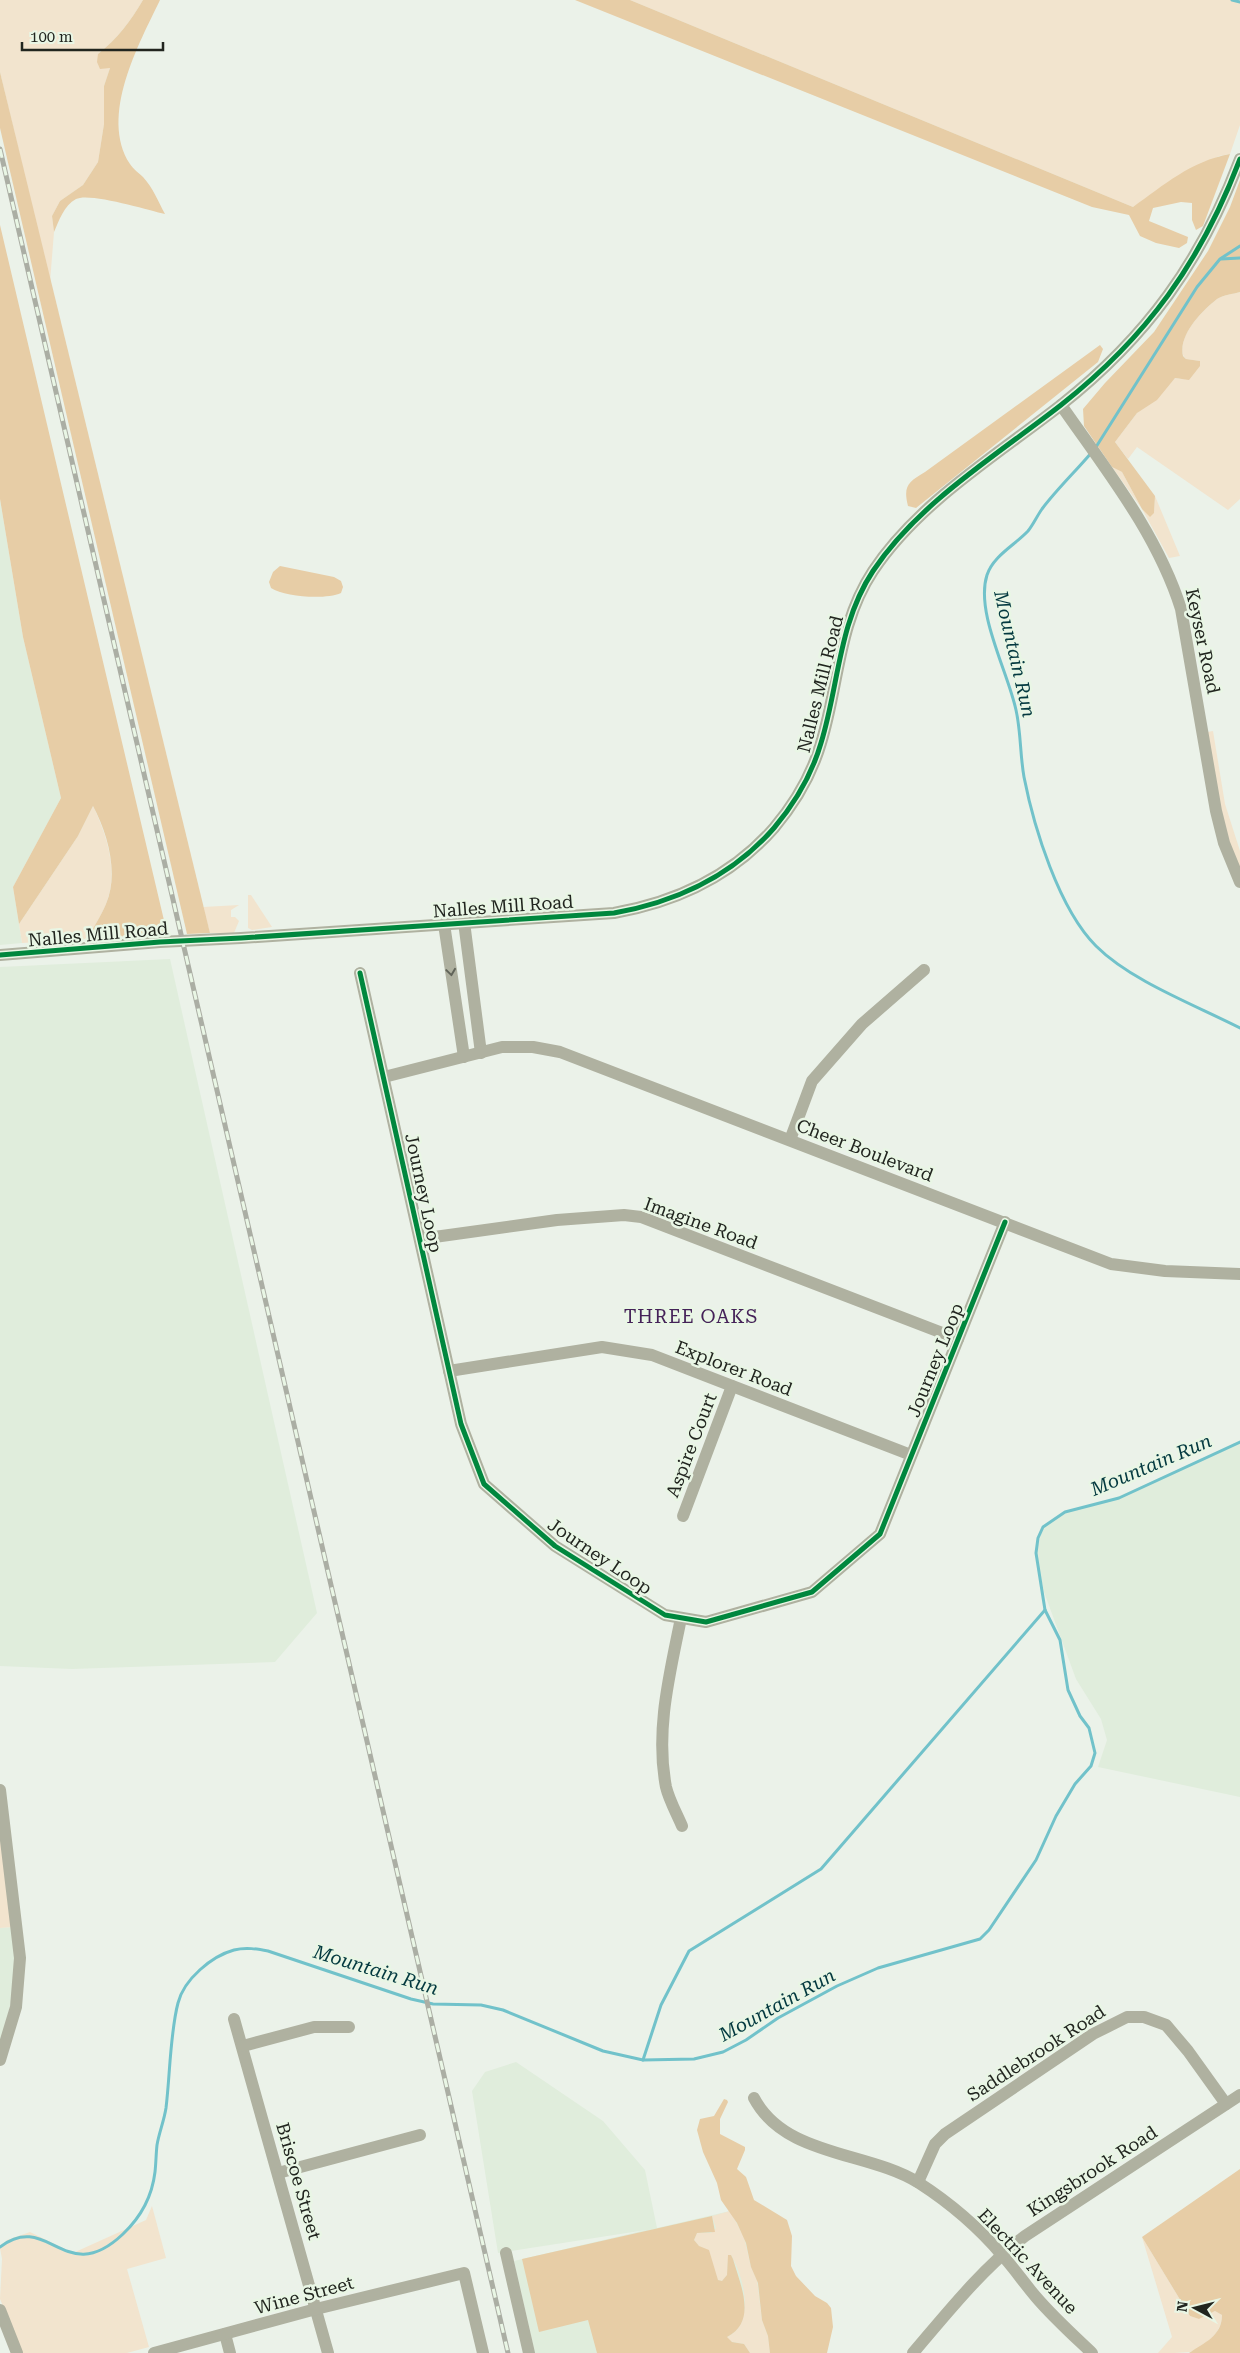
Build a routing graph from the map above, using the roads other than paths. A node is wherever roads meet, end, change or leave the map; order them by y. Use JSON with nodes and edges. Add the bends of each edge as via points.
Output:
{"nodes":[{"id":1,"x":1240,"y":160,"type":"edge"},
{"id":2,"x":1062,"y":405,"type":"junction"},
{"id":3,"x":1240,"y":882,"type":"edge"},
{"id":4,"x":464,"y":922,"type":"junction"},
{"id":5,"x":444,"y":924,"type":"junction"},
{"id":6,"x":0,"y":955,"type":"edge"},
{"id":7,"x":924,"y":970,"type":"dead end"},
{"id":8,"x":360,"y":973,"type":"dead end"},
{"id":9,"x":481,"y":1053,"type":"junction"},
{"id":10,"x":464,"y":1057,"type":"junction"},
{"id":11,"x":384,"y":1077,"type":"junction"},
{"id":12,"x":790,"y":1140,"type":"junction"},
{"id":13,"x":1005,"y":1222,"type":"junction"},
{"id":14,"x":420,"y":1239,"type":"junction"},
{"id":15,"x":1240,"y":1274,"type":"edge"},
{"id":16,"x":958,"y":1339,"type":"junction"},
{"id":17,"x":449,"y":1372,"type":"junction"},
{"id":18,"x":732,"y":1386,"type":"junction"},
{"id":19,"x":912,"y":1455,"type":"junction"},
{"id":20,"x":683,"y":1516,"type":"dead end"},
{"id":21,"x":682,"y":1618,"type":"junction"},
{"id":22,"x":0,"y":1790,"type":"edge"},
{"id":23,"x":682,"y":1826,"type":"dead end"},
{"id":24,"x":234,"y":2019,"type":"dead end"},
{"id":25,"x":349,"y":2027,"type":"dead end"},
{"id":26,"x":243,"y":2046,"type":"junction"},
{"id":27,"x":0,"y":2060,"type":"edge"},
{"id":28,"x":1240,"y":2095,"type":"edge"},
{"id":29,"x":754,"y":2098,"type":"dead end"},
{"id":30,"x":1226,"y":2104,"type":"junction"},
{"id":31,"x":420,"y":2135,"type":"dead end"},
{"id":32,"x":278,"y":2173,"type":"junction"},
{"id":33,"x":918,"y":2182,"type":"junction"},
{"id":34,"x":506,"y":2253,"type":"dead end"},
{"id":35,"x":1002,"y":2254,"type":"junction"},
{"id":36,"x":316,"y":2309,"type":"junction"},
{"id":37,"x":0,"y":2310,"type":"edge"},
{"id":38,"x":225,"y":2334,"type":"junction"},
{"id":39,"x":17,"y":2353,"type":"edge"},
{"id":40,"x":154,"y":2353,"type":"edge"},
{"id":41,"x":230,"y":2353,"type":"edge"},
{"id":42,"x":328,"y":2353,"type":"edge"},
{"id":43,"x":482,"y":2353,"type":"edge"},
{"id":44,"x":529,"y":2353,"type":"edge"},
{"id":45,"x":913,"y":2353,"type":"edge"},
{"id":46,"x":1092,"y":2353,"type":"edge"}],
"edges":[{"from":1,"to":2,"type":"street","name":"Nalles Mill Road","via":[[1215,220],[1174,289],[1120,353]]},
{"from":2,"to":3,"type":"street","name":"Keyser Road","via":[[1156,547],[1173,585],[1181,609],[1224,843]]},
{"from":2,"to":4,"type":"street","name":"Nalles Mill Road","via":[[920,517],[872,572],[844,634],[816,759],[792,804],[749,852],[704,884],[638,908]]},
{"from":4,"to":5,"type":"street","name":"Nalles Mill Road"},
{"from":4,"to":9,"type":"street"},
{"from":5,"to":6,"type":"street","name":"Nalles Mill Road"},
{"from":5,"to":10,"type":"street","one_way":true},
{"from":7,"to":12,"type":"street","via":[[862,1024],[812,1081]]},
{"from":8,"to":11,"type":"street","name":"Journey Loop"},
{"from":9,"to":10,"type":"street","name":"Cheer Boulevard"},
{"from":9,"to":12,"type":"street","name":"Cheer Boulevard","via":[[502,1048],[534,1047],[560,1052]]},
{"from":10,"to":11,"type":"street","name":"Cheer Boulevard"},
{"from":11,"to":14,"type":"street","name":"Journey Loop"},
{"from":12,"to":13,"type":"street","name":"Cheer Boulevard"},
{"from":13,"to":15,"type":"street","name":"Cheer Boulevard","via":[[1110,1264],[1165,1272]]},
{"from":13,"to":16,"type":"street","name":"Journey Loop"},
{"from":14,"to":16,"type":"street","name":"Imagine Road","via":[[557,1220],[624,1215],[641,1217]]},
{"from":14,"to":17,"type":"street","name":"Journey Loop"},
{"from":16,"to":19,"type":"street","name":"Journey Loop"},
{"from":17,"to":18,"type":"street","name":"Explorer Road","via":[[602,1347],[652,1355]]},
{"from":17,"to":21,"type":"street","name":"Journey Loop","via":[[461,1424],[484,1484],[555,1546],[665,1615]]},
{"from":18,"to":19,"type":"street","name":"Explorer Road"},
{"from":18,"to":20,"type":"street","name":"Aspire Court"},
{"from":19,"to":21,"type":"street","name":"Journey Loop","via":[[880,1534],[812,1592],[706,1622]]},
{"from":21,"to":23,"type":"street","via":[[669,1677],[662,1737],[666,1788]]},
{"from":22,"to":27,"type":"street","via":[[20,1958],[16,2008]]},
{"from":24,"to":26,"type":"street","name":"Briscoe Street"},
{"from":25,"to":26,"type":"street","via":[[314,2027]]},
{"from":26,"to":32,"type":"street","name":"Briscoe Street"},
{"from":28,"to":30,"type":"street","name":"Kingsbrook Road"},
{"from":29,"to":33,"type":"street","name":"Electric Avenue","via":[[765,2117],[807,2142]]},
{"from":30,"to":33,"type":"street","name":"Saddlebrook Road","via":[[1166,2025],[1144,2017],[1127,2017],[1093,2034],[945,2134],[936,2144]]},
{"from":30,"to":35,"type":"street","name":"Kingsbrook Road"},
{"from":31,"to":32,"type":"street"},
{"from":32,"to":36,"type":"street","name":"Briscoe Street"},
{"from":33,"to":35,"type":"street","name":"Electric Avenue","via":[[965,2218]]},
{"from":34,"to":44,"type":"street"},
{"from":35,"to":45,"type":"street","name":"Kingsbrook Road","via":[[978,2276]]},
{"from":35,"to":46,"type":"street","name":"Electric Avenue","via":[[1036,2297]]},
{"from":36,"to":38,"type":"street","name":"Wine Street"},
{"from":36,"to":42,"type":"street","name":"Briscoe Street"},
{"from":36,"to":43,"type":"street","name":"Wine Street","via":[[464,2274]]},
{"from":37,"to":39,"type":"street"},
{"from":38,"to":40,"type":"street","name":"Wine Street"},
{"from":38,"to":41,"type":"street"}]}
